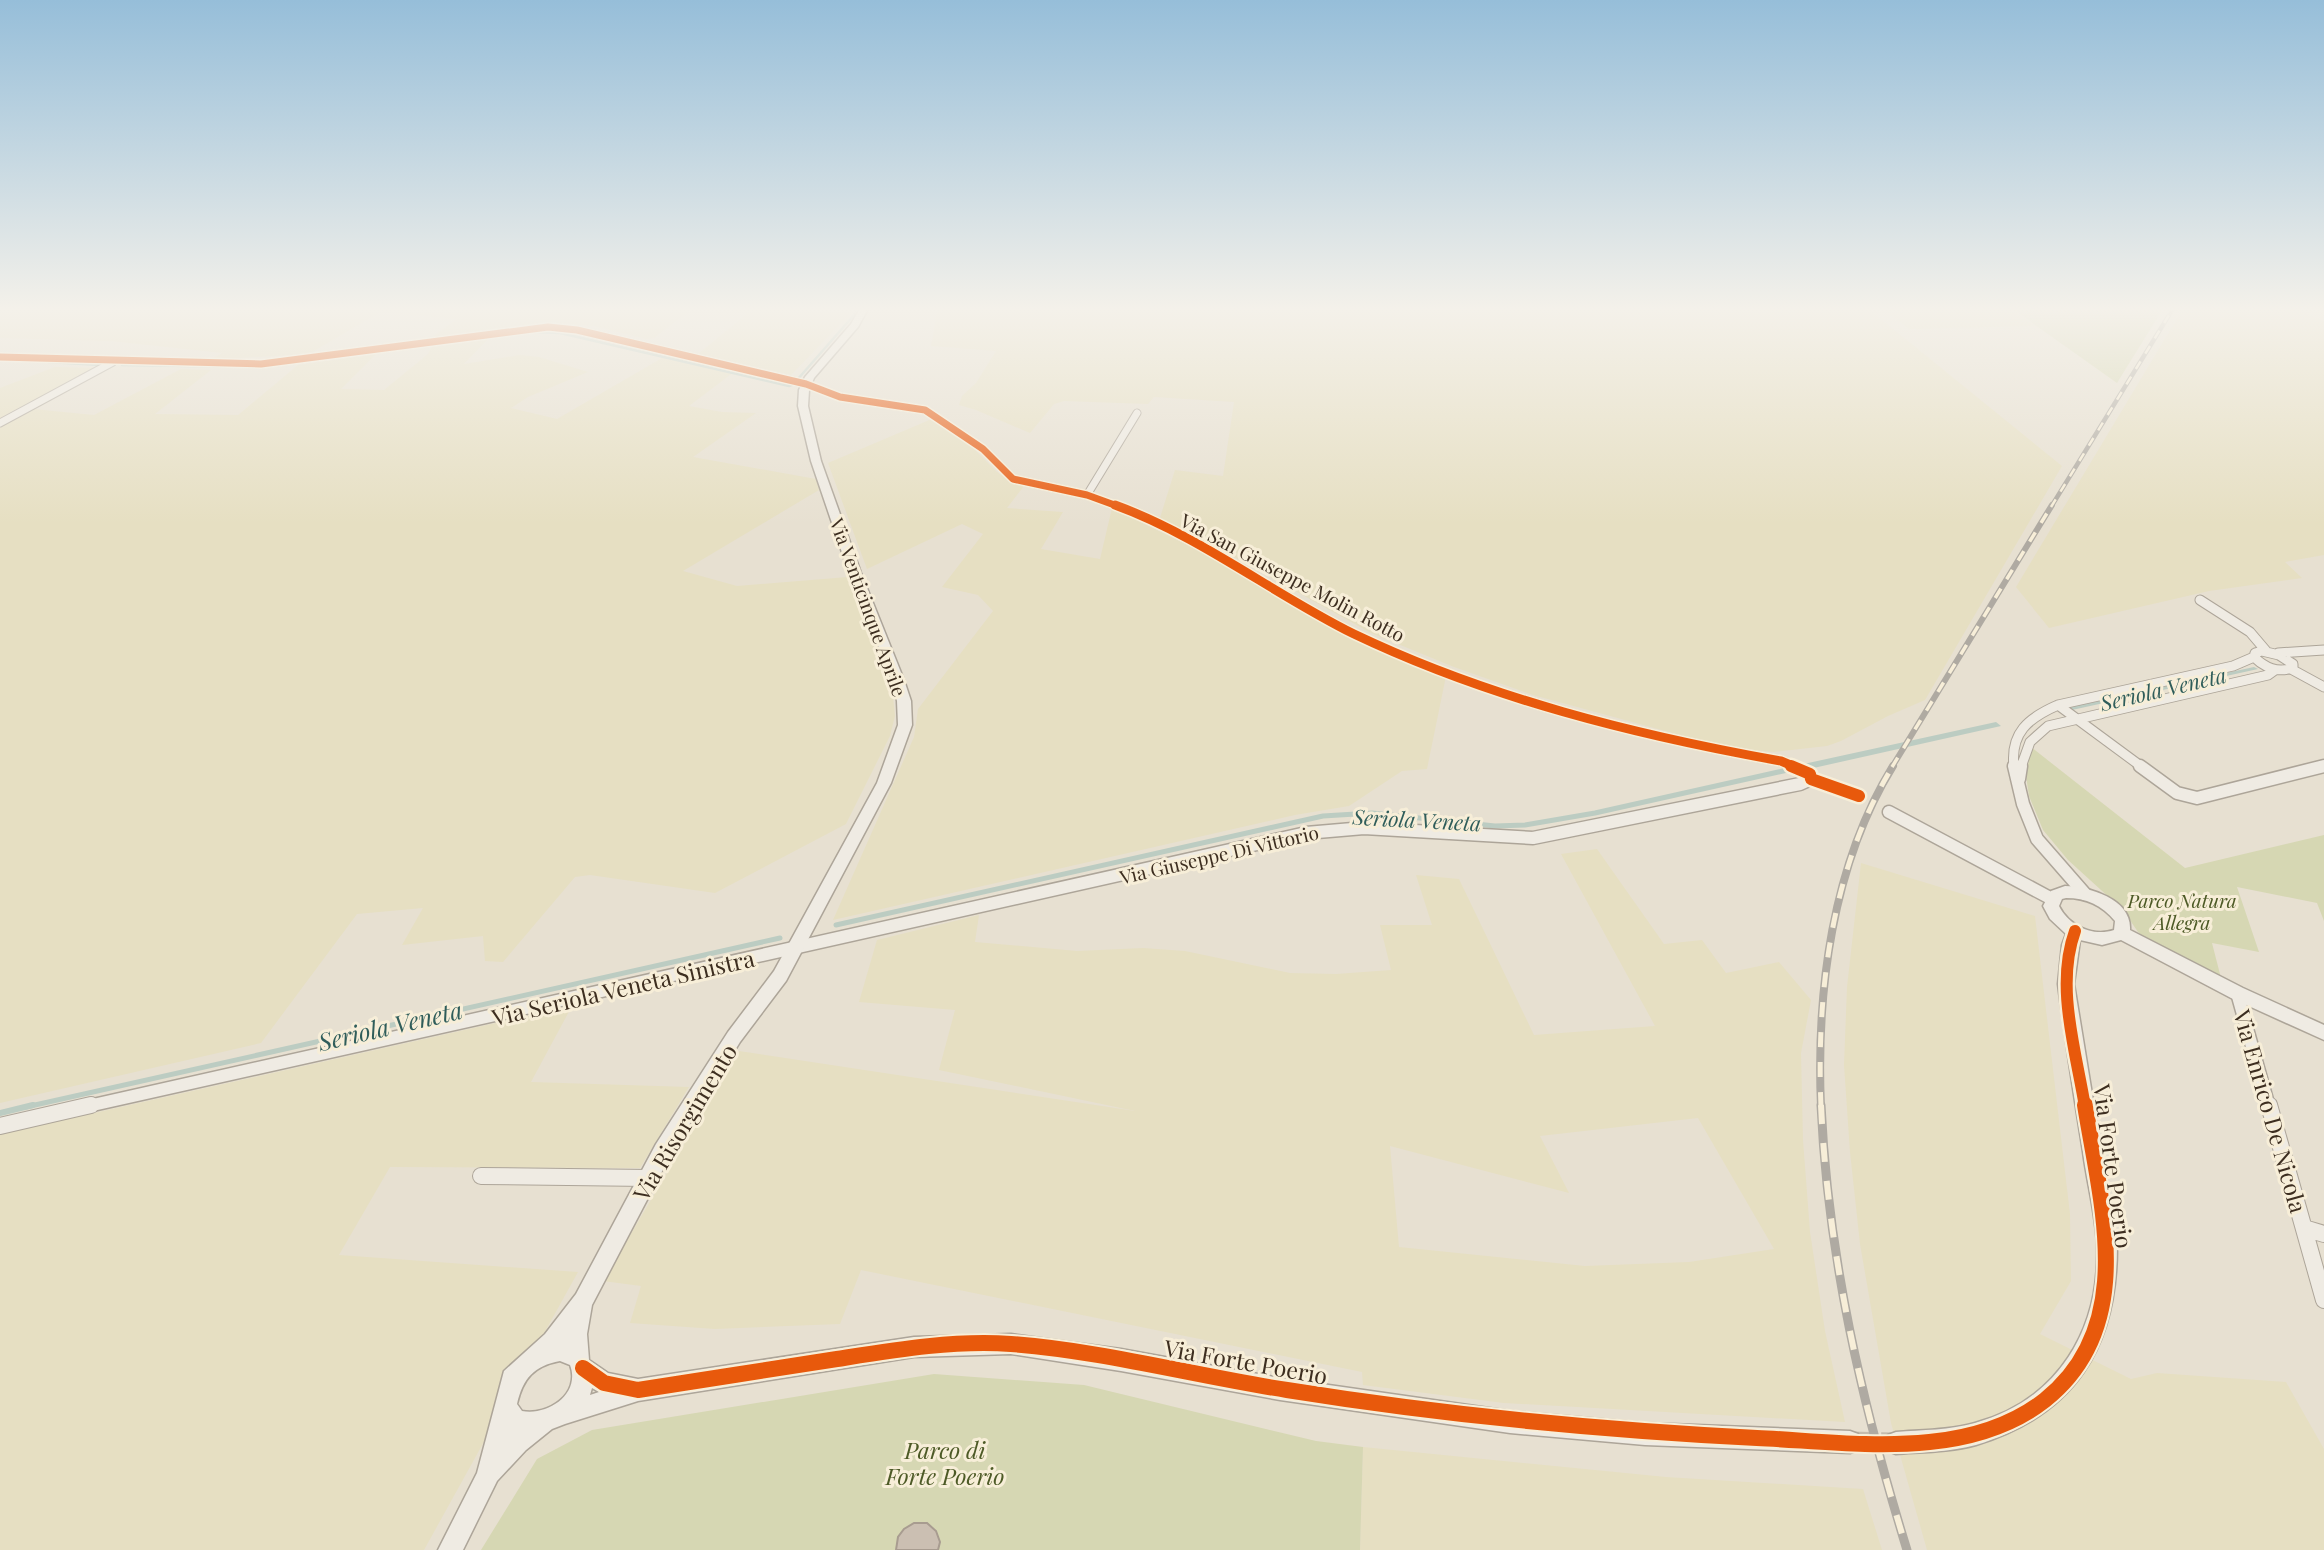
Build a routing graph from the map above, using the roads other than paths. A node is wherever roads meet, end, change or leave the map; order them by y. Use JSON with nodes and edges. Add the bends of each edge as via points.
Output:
{"nodes":[{"id":1,"x":81,"y":379,"type":"edge"},
{"id":2,"x":786,"y":379,"type":"edge"},
{"id":3,"x":809,"y":379,"type":"edge"},
{"id":4,"x":806,"y":384,"type":"junction"},
{"id":5,"x":1137,"y":412,"type":"dead end"},
{"id":6,"x":0,"y":424,"type":"edge"},
{"id":7,"x":1087,"y":495,"type":"junction"},
{"id":8,"x":2200,"y":600,"type":"dead end"},
{"id":9,"x":2324,"y":650,"type":"edge"},
{"id":10,"x":2271,"y":652,"type":"junction"},
{"id":11,"x":2311,"y":653,"type":"junction"},
{"id":12,"x":2254,"y":657,"type":"junction"},
{"id":13,"x":2292,"y":667,"type":"junction"},
{"id":14,"x":2275,"y":670,"type":"junction"},
{"id":15,"x":2324,"y":687,"type":"edge"},
{"id":16,"x":2058,"y":705,"type":"junction"},
{"id":17,"x":2076,"y":718,"type":"junction"},
{"id":18,"x":2324,"y":766,"type":"edge"},
{"id":19,"x":1811,"y":777,"type":"junction"},
{"id":20,"x":2018,"y":786,"type":"junction"},
{"id":21,"x":1859,"y":796,"type":"dead end"},
{"id":22,"x":1889,"y":812,"type":"dead end"},
{"id":23,"x":2085,"y":894,"type":"junction"},
{"id":24,"x":2052,"y":899,"type":"junction"},
{"id":25,"x":2075,"y":931,"type":"junction"},
{"id":26,"x":2122,"y":933,"type":"junction"},
{"id":27,"x":795,"y":949,"type":"junction"},
{"id":28,"x":2237,"y":993,"type":"junction"},
{"id":29,"x":2324,"y":1033,"type":"edge"},
{"id":30,"x":0,"y":1126,"type":"edge"},
{"id":31,"x":481,"y":1177,"type":"dead end"},
{"id":32,"x":648,"y":1178,"type":"junction"},
{"id":33,"x":2304,"y":1228,"type":"junction"},
{"id":34,"x":2324,"y":1234,"type":"edge"},
{"id":35,"x":2324,"y":1300,"type":"edge"},
{"id":36,"x":583,"y":1301,"type":"junction"},
{"id":37,"x":536,"y":1356,"type":"junction"},
{"id":38,"x":581,"y":1363,"type":"junction"},
{"id":39,"x":638,"y":1390,"type":"junction"},
{"id":40,"x":506,"y":1407,"type":"junction"},
{"id":41,"x":551,"y":1420,"type":"junction"},
{"id":42,"x":1850,"y":1442,"type":"tunnel mouth"},
{"id":43,"x":1896,"y":1443,"type":"tunnel mouth"},
{"id":44,"x":488,"y":1476,"type":"junction"},
{"id":45,"x":450,"y":1550,"type":"edge"}],
"edges":[{"from":1,"to":6,"type":"street"},
{"from":2,"to":4,"type":"street","name":"Via San Giuseppe Molin Rotto"},
{"from":3,"to":4,"type":"street"},
{"from":4,"to":7,"type":"street","name":"Via San Giuseppe Molin Rotto","via":[[857,401],[925,410],[983,449],[1013,479]]},
{"from":4,"to":27,"type":"street","name":"Via Venticinque Aprile","via":[[803,406],[816,461],[898,680],[906,714],[884,783]]},
{"from":5,"to":7,"type":"street"},
{"from":7,"to":19,"type":"street","name":"Via San Giuseppe Molin Rotto","via":[[1183,537],[1380,646],[1464,679],[1617,727],[1790,763]]},
{"from":8,"to":10,"type":"street","via":[[2250,632]]},
{"from":9,"to":11,"type":"street"},
{"from":10,"to":11,"type":"street"},
{"from":10,"to":12,"type":"street","via":[[2255,653]]},
{"from":10,"to":13,"type":"street"},
{"from":11,"to":13,"type":"street"},
{"from":12,"to":14,"type":"street"},
{"from":12,"to":16,"type":"street","via":[[2233,666]]},
{"from":13,"to":14,"type":"street"},
{"from":13,"to":15,"type":"street"},
{"from":14,"to":17,"type":"street"},
{"from":16,"to":17,"type":"street"},
{"from":16,"to":20,"type":"street","via":[[2036,715],[2018,732],[2011,761]]},
{"from":17,"to":18,"type":"street","via":[[2188,798]]},
{"from":17,"to":20,"type":"street","via":[[2036,734],[2024,752]]},
{"from":19,"to":21,"type":"street","name":"Via San Giuseppe Molin Rotto"},
{"from":19,"to":27,"type":"street","name":"Via Giuseppe Di Vittorio","via":[[1800,784],[1534,838],[1388,827],[1328,830]]},
{"from":20,"to":23,"type":"street","via":[[2026,817],[2041,845]]},
{"from":22,"to":24,"type":"street"},
{"from":23,"to":24,"type":"street","via":[[2065,892]]},
{"from":23,"to":26,"type":"street","via":[[2119,914]]},
{"from":24,"to":25,"type":"street","via":[[2054,913]]},
{"from":25,"to":26,"type":"street","via":[[2105,939]]},
{"from":25,"to":43,"type":"street","name":"Via Forte Poerio","via":[[2066,984],[2107,1248],[2105,1296],[2093,1338],[2072,1375],[2008,1422],[1975,1434]]},
{"from":26,"to":28,"type":"street"},
{"from":27,"to":30,"type":"street","name":"Via Seriola Veneta Sinistra"},
{"from":27,"to":32,"type":"street","name":"Via Risorgimento","via":[[734,1037]]},
{"from":28,"to":29,"type":"street"},
{"from":28,"to":33,"type":"street","name":"Via Enrico De Nicola"},
{"from":31,"to":32,"type":"street"},
{"from":32,"to":36,"type":"street","name":"Via Risorgimento"},
{"from":33,"to":34,"type":"street","name":"Via Enrico De Nicola"},
{"from":33,"to":35,"type":"street","name":"Via Enrico De Nicola"},
{"from":36,"to":37,"type":"street","name":"Via Risorgimento"},
{"from":36,"to":38,"type":"street","name":"Via Risorgimento","via":[[577,1334]]},
{"from":37,"to":38,"type":"street","via":[[560,1350]]},
{"from":37,"to":40,"type":"street","name":"Via Risorgimento","via":[[512,1379]]},
{"from":38,"to":39,"type":"street","via":[[604,1383]]},
{"from":38,"to":41,"type":"street","name":"Via Risorgimento","via":[[579,1394]]},
{"from":39,"to":41,"type":"street","name":"Via Risorgimento"},
{"from":39,"to":42,"type":"street","name":"Via Forte Poerio","via":[[914,1347],[1011,1344],[1510,1422],[1645,1434]]},
{"from":40,"to":41,"type":"street","name":"Via Risorgimento","via":[[516,1421],[525,1424]]},
{"from":40,"to":44,"type":"street","name":"Via Risorgimento"},
{"from":41,"to":44,"type":"street","name":"Via Risorgimento","via":[[517,1442]]},
{"from":44,"to":45,"type":"street","name":"Via Risorgimento"}]}
